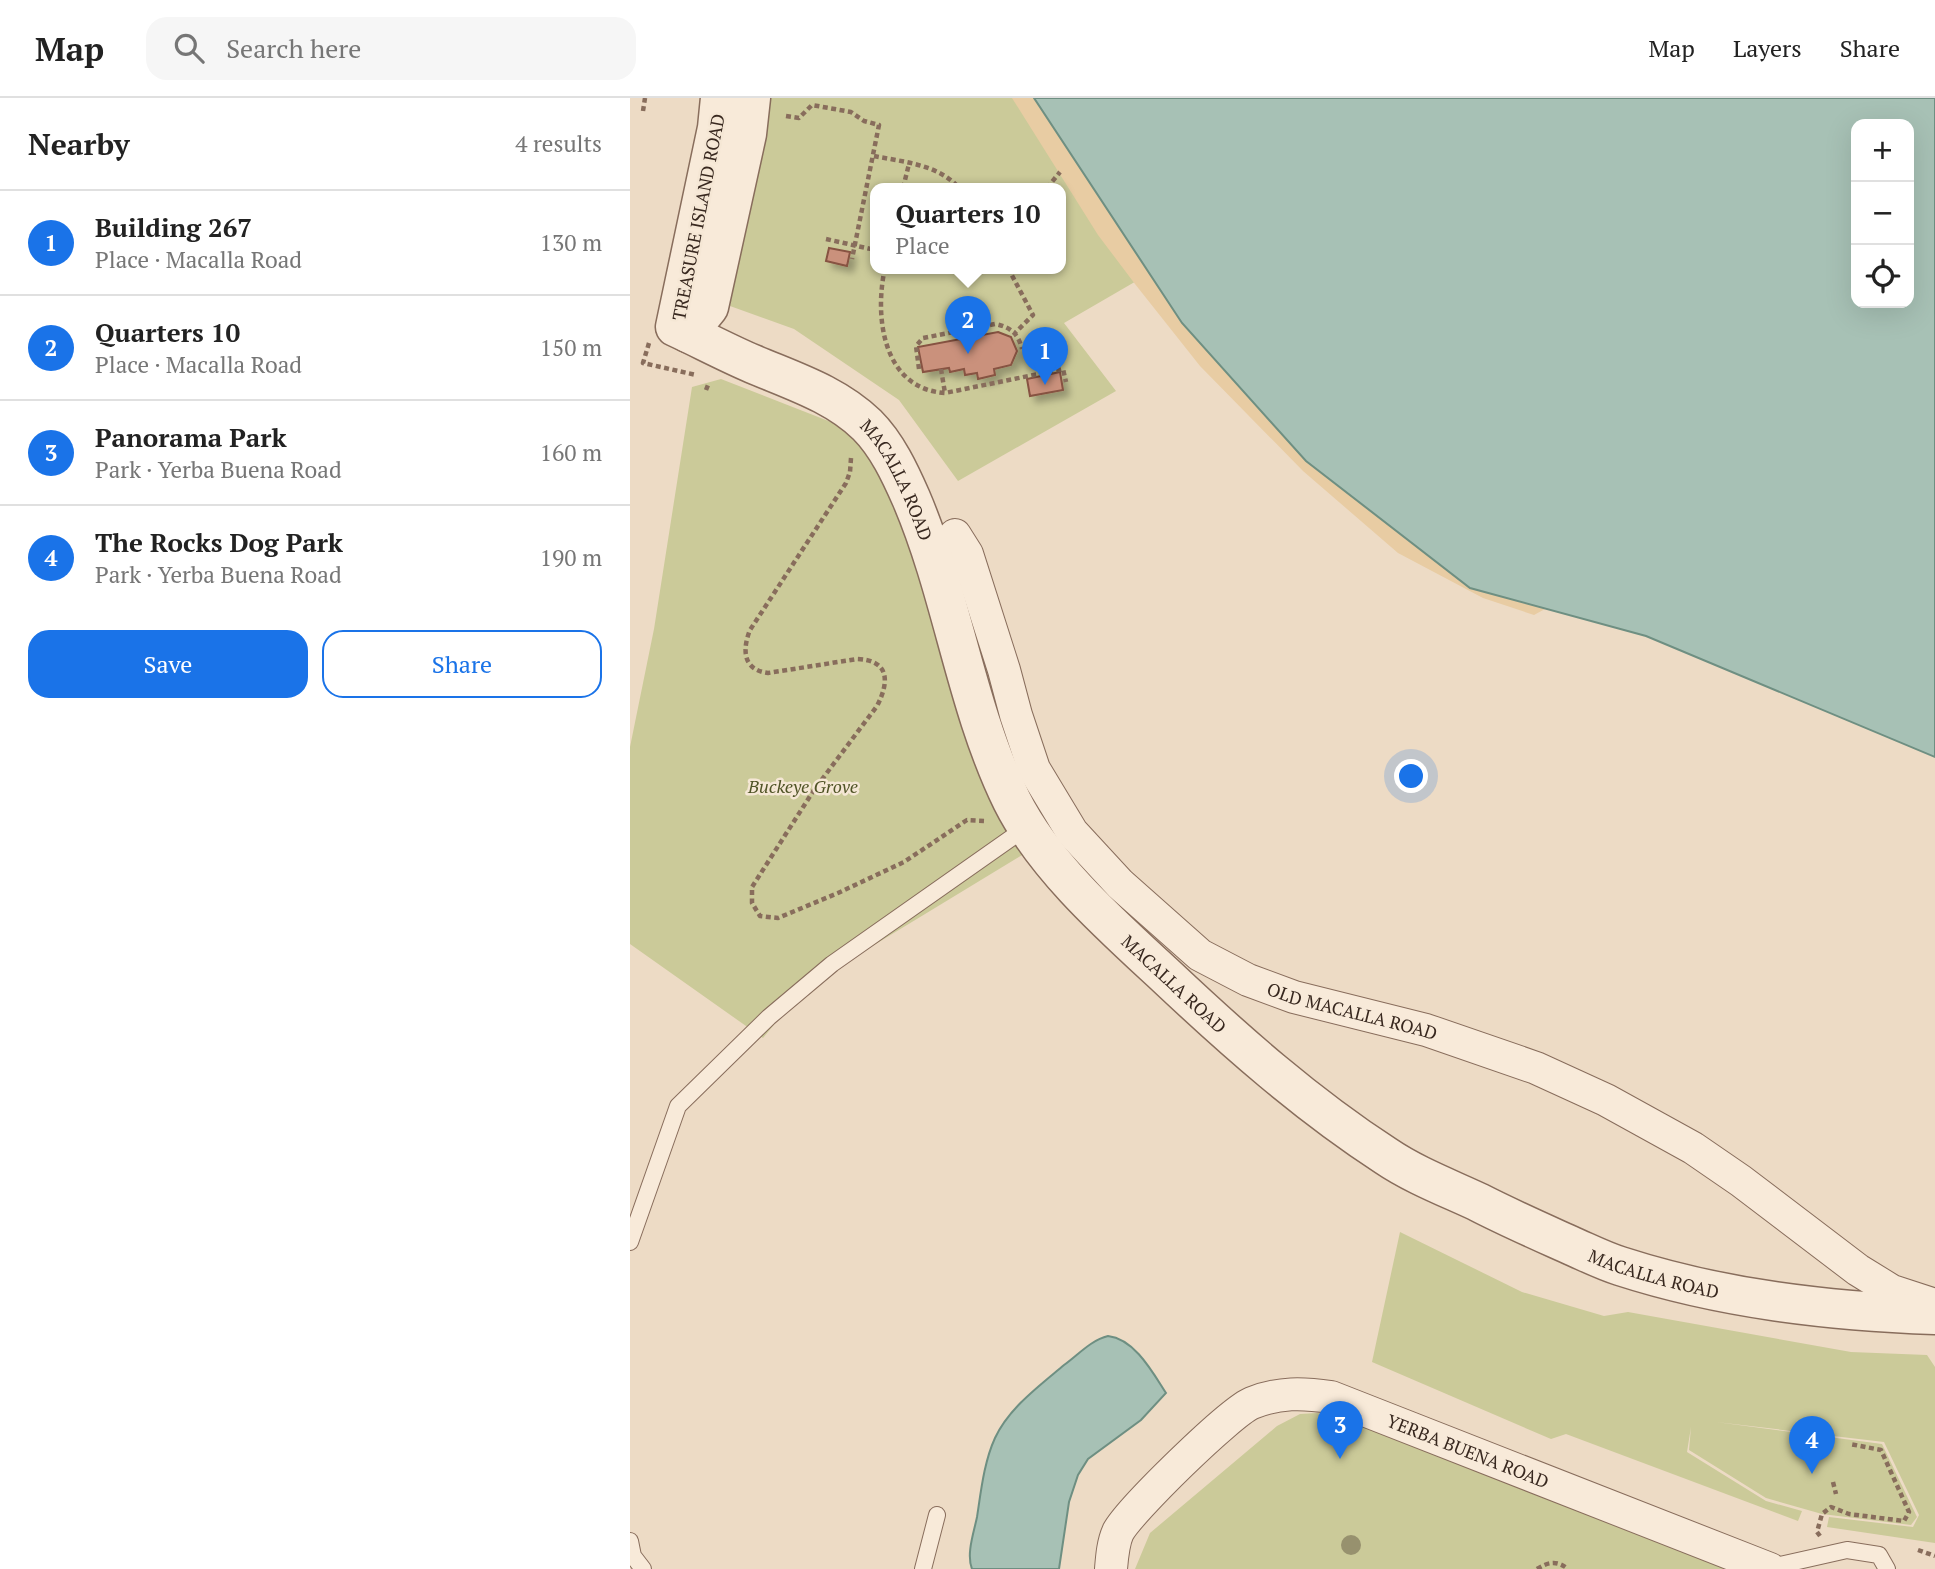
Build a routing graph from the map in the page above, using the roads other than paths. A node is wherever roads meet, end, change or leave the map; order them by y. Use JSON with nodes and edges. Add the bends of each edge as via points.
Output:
{"nodes":[{"id":1,"x":720,"y":98,"type":"edge"},
{"id":2,"x":751,"y":98,"type":"edge"},
{"id":3,"x":688,"y":333,"type":"junction"},
{"id":4,"x":955,"y":535,"type":"dead end"},
{"id":5,"x":1027,"y":827,"type":"junction"},
{"id":6,"x":630,"y":1242,"type":"edge"},
{"id":7,"x":1935,"y":1305,"type":"edge"},
{"id":8,"x":1935,"y":1315,"type":"edge"},
{"id":9,"x":937,"y":1515,"type":"dead end"},
{"id":10,"x":630,"y":1541,"type":"edge"},
{"id":11,"x":643,"y":1569,"type":"edge"},
{"id":12,"x":923,"y":1569,"type":"edge"},
{"id":13,"x":1111,"y":1569,"type":"edge"},
{"id":14,"x":1769,"y":1569,"type":"edge"},
{"id":15,"x":1886,"y":1569,"type":"edge"}],
"edges":[{"from":1,"to":3,"type":"street","name":"TREASURE ISLAND ROAD","via":[[675,327]]},
{"from":2,"to":3,"type":"street","name":"TREASURE ISLAND ROAD","via":[[709,307]]},
{"from":3,"to":5,"type":"street","name":"MACALLA ROAD","via":[[828,397],[866,425],[886,450],[923,526],[984,731]]},
{"from":4,"to":7,"type":"street","name":"OLD MACALLA ROAD","via":[[970,564],[1034,769],[1072,832],[1120,884],[1200,955],[1259,985],[1438,1035],[1536,1068],[1606,1100],[1693,1148],[1858,1270],[1892,1291]]},
{"from":5,"to":6,"type":"lane","via":[[832,964],[769,1017],[678,1106]]},
{"from":5,"to":8,"type":"street","name":"MACALLA ROAD","via":[[1076,888],[1180,989],[1293,1091],[1389,1159],[1616,1266],[1782,1304]]},
{"from":9,"to":12,"type":"lane"},
{"from":10,"to":11,"type":"lane"},
{"from":13,"to":14,"type":"street","name":"YERBA BUENA ROAD","via":[[1117,1534],[1131,1514],[1223,1424],[1250,1404],[1281,1394],[1305,1393],[1331,1397]]},
{"from":14,"to":15,"type":"lane","via":[[1847,1550],[1879,1555]]}]}
